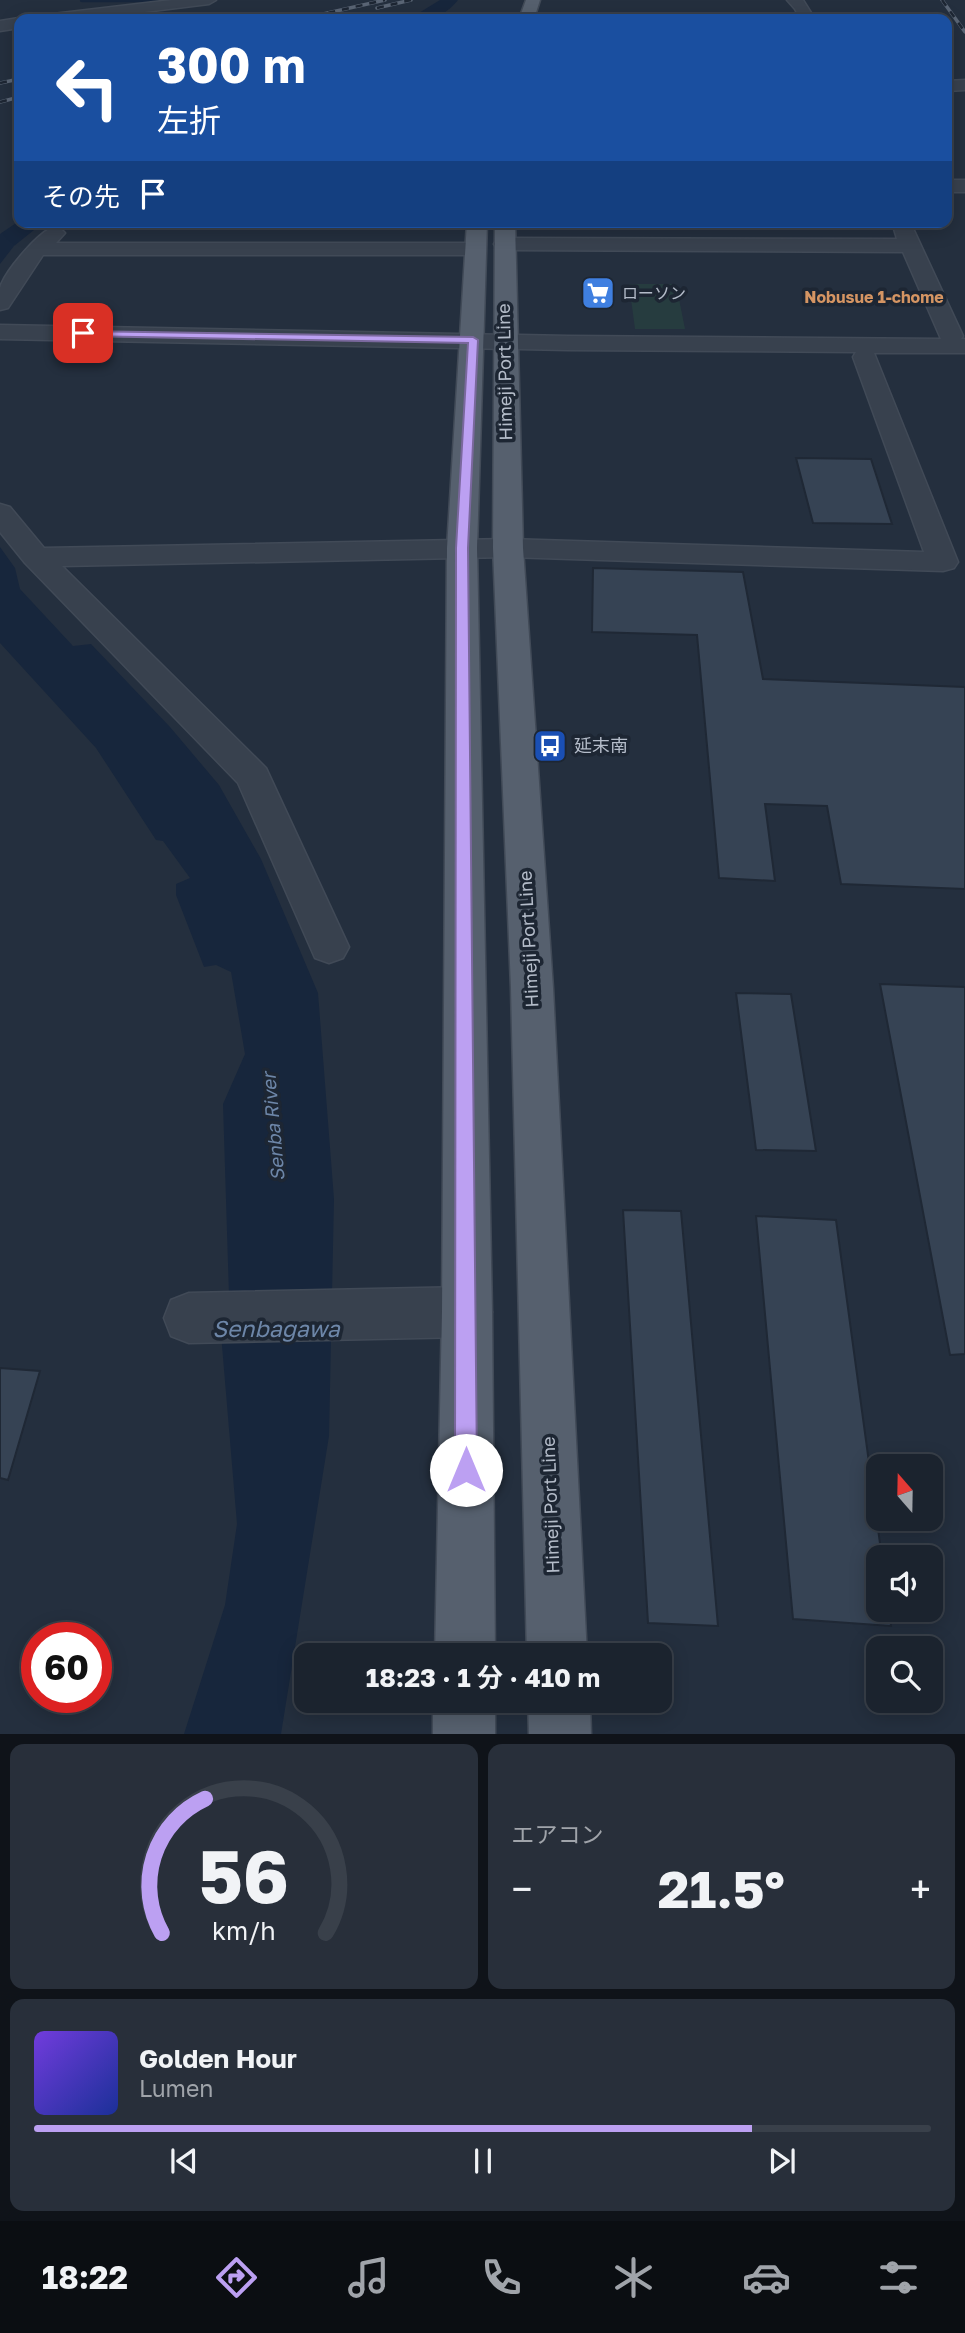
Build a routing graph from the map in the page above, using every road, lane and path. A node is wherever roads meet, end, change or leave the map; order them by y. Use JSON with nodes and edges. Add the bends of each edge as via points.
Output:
{"nodes":[{"id":1,"x":209,"y":0,"type":"edge"},
{"id":2,"x":794,"y":0,"type":"edge"},
{"id":3,"x":94,"y":14,"type":"edge"},
{"id":4,"x":805,"y":14,"type":"edge"},
{"id":5,"x":60,"y":228,"type":"edge"},
{"id":6,"x":903,"y":228,"type":"edge"},
{"id":7,"x":490,"y":234,"type":"edge"},
{"id":8,"x":912,"y":246,"type":"junction"},
{"id":9,"x":37,"y":249,"type":"junction"},
{"id":10,"x":0,"y":303,"type":"edge"},
{"id":11,"x":0,"y":332,"type":"edge"},
{"id":12,"x":960,"y":339,"type":"edge"},
{"id":13,"x":489,"y":340,"type":"junction"},
{"id":14,"x":568,"y":343,"type":"junction"},
{"id":15,"x":865,"y":357,"type":"junction"},
{"id":16,"x":965,"y":358,"type":"edge"},
{"id":17,"x":0,"y":513,"type":"edge"},
{"id":18,"x":462,"y":548,"type":"junction"},
{"id":19,"x":508,"y":548,"type":"junction"},
{"id":20,"x":36,"y":557,"type":"junction"},
{"id":21,"x":330,"y":947,"type":"dead end"},
{"id":22,"x":467,"y":1312,"type":"junction"},
{"id":23,"x":189,"y":1318,"type":"dead end"},
{"id":24,"x":465,"y":1643,"type":"edge"},
{"id":25,"x":557,"y":1643,"type":"edge"},
{"id":26,"x":464,"y":1713,"type":"edge"},
{"id":27,"x":559,"y":1713,"type":"edge"},
{"id":28,"x":464,"y":1734,"type":"edge"},
{"id":29,"x":560,"y":1734,"type":"edge"}],
"edges":[{"from":1,"to":3,"type":"street"},
{"from":2,"to":4,"type":"street"},
{"from":5,"to":9,"type":"street"},
{"from":6,"to":8,"type":"street"},
{"from":7,"to":8,"type":"street"},
{"from":7,"to":9,"type":"street"},
{"from":7,"to":13,"type":"main road","name":"Himeji Port Line"},
{"from":8,"to":12,"type":"street"},
{"from":9,"to":10,"type":"street"},
{"from":11,"to":13,"type":"street"},
{"from":12,"to":14,"type":"street"},
{"from":13,"to":14,"type":"street"},
{"from":13,"to":18,"type":"main road","name":"Himeji Port Line"},
{"from":13,"to":19,"type":"main road","name":"Himeji Port Line"},
{"from":14,"to":15,"type":"street","via":[[591,353]]},
{"from":15,"to":16,"type":"street"},
{"from":15,"to":19,"type":"street","via":[[943,562]]},
{"from":17,"to":20,"type":"street"},
{"from":18,"to":19,"type":"street"},
{"from":18,"to":20,"type":"street"},
{"from":18,"to":22,"type":"main road","name":"Himeji Port Line"},
{"from":19,"to":25,"type":"main road","name":"Himeji Port Line","via":[[532,988]]},
{"from":20,"to":21,"type":"street","via":[[253,776]]},
{"from":22,"to":23,"type":"street"},
{"from":22,"to":24,"type":"main road","name":"Himeji Port Line"},
{"from":26,"to":28,"type":"main road"},
{"from":27,"to":29,"type":"main road"}]}
